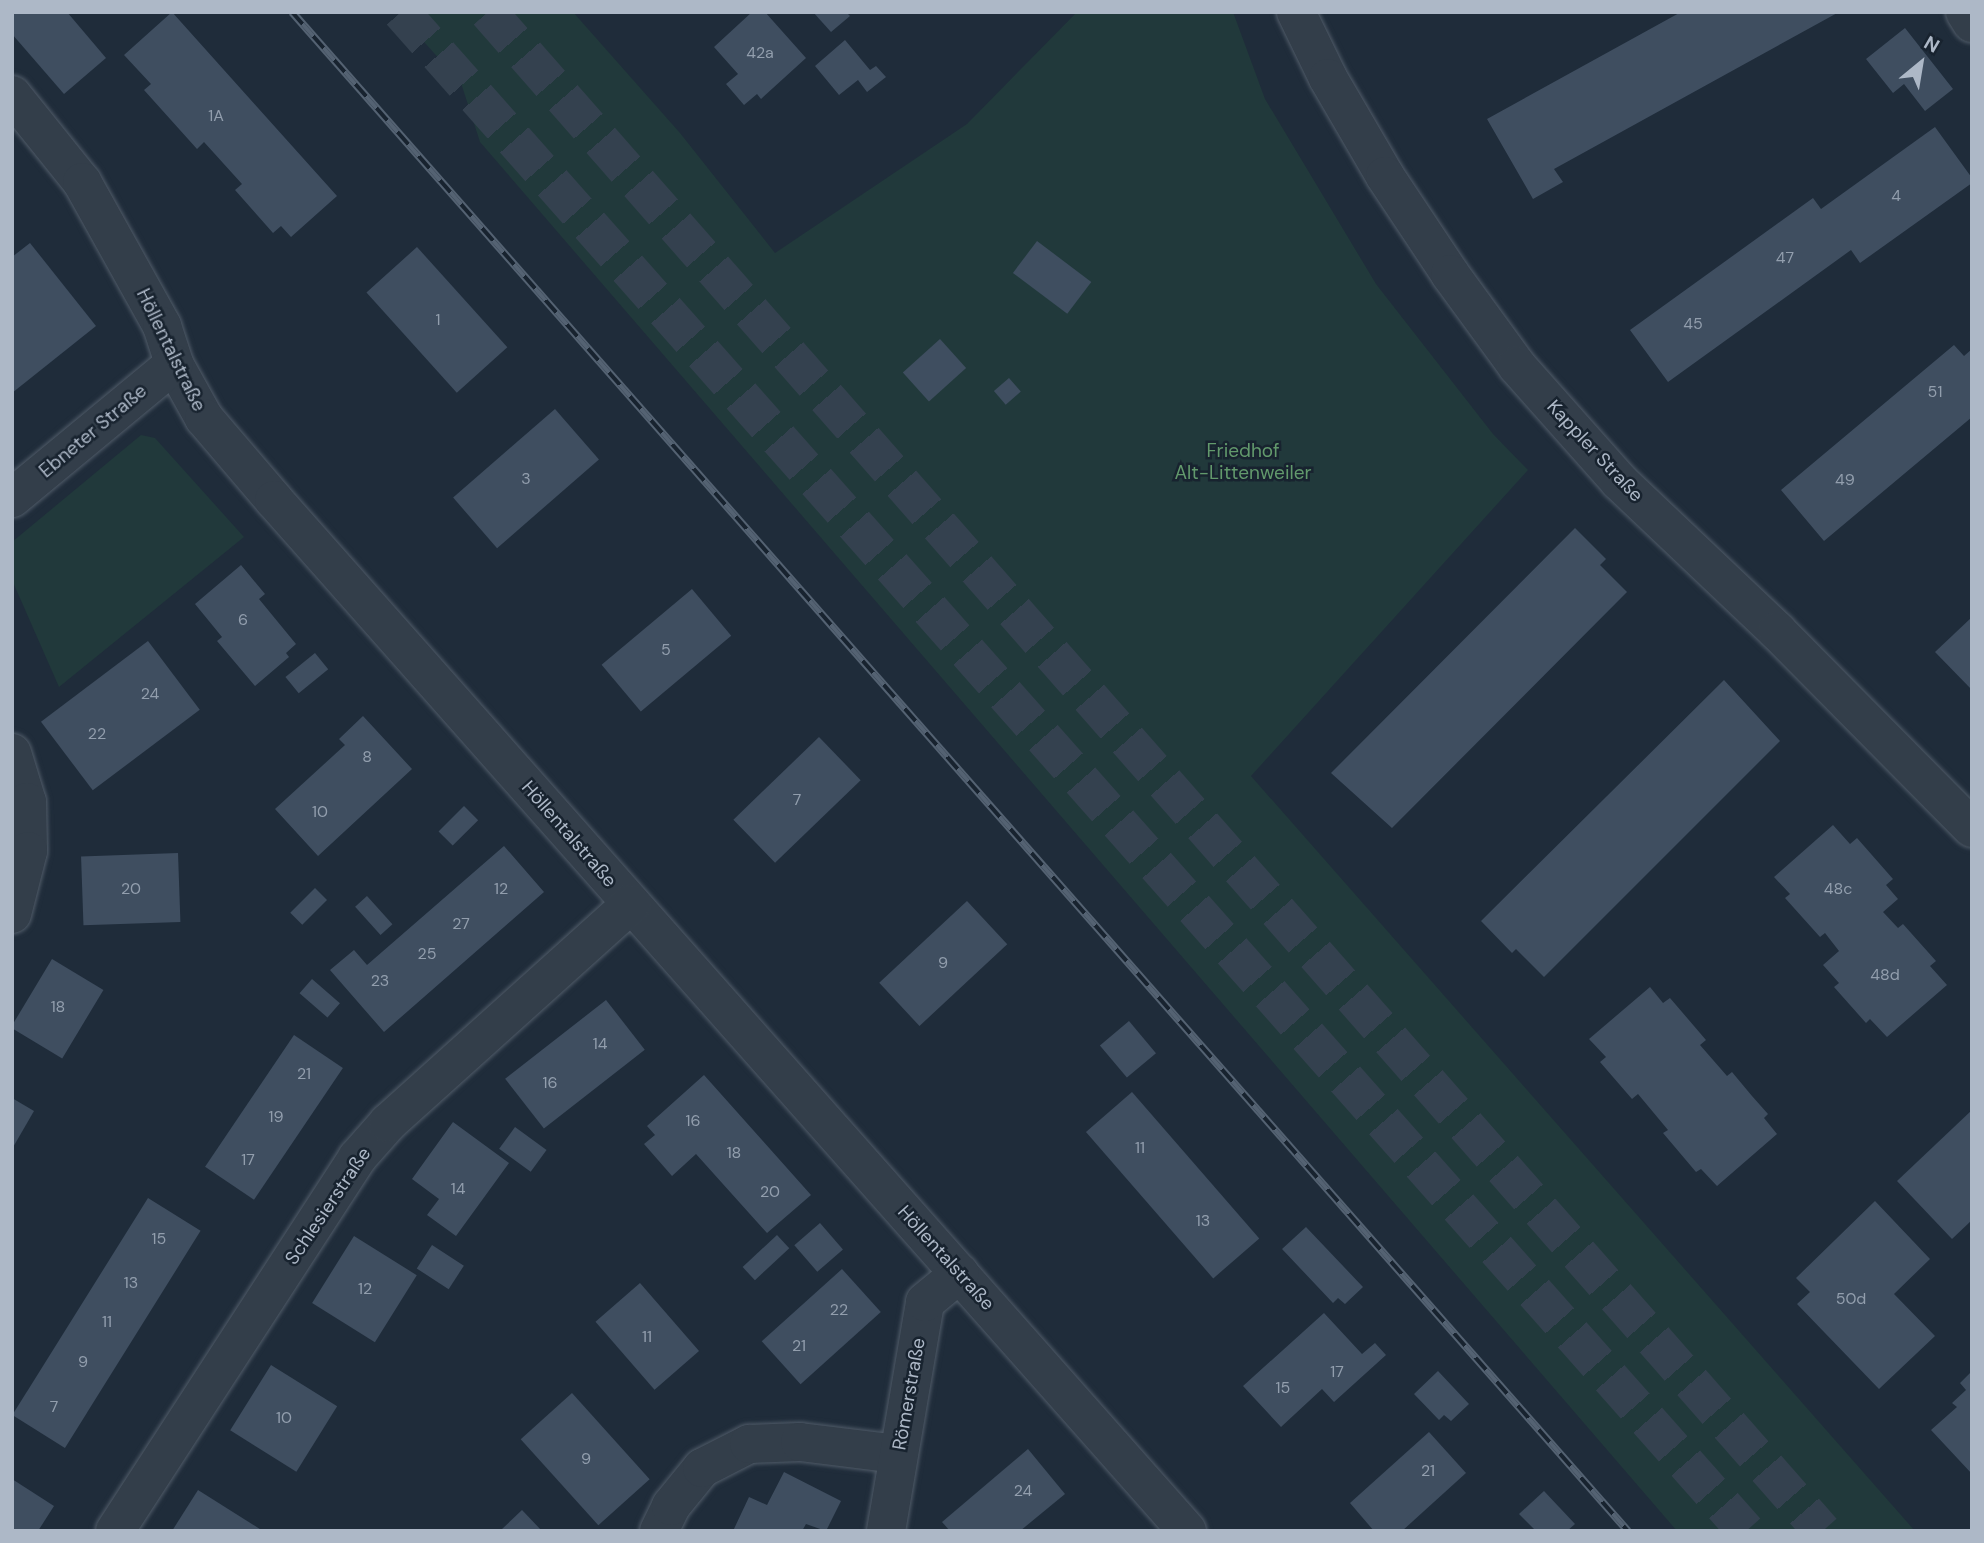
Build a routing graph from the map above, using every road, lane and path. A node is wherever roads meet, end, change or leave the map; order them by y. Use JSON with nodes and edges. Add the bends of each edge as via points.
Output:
{"nodes":[{"id":1,"x":1296,"y":12,"type":"edge"},
{"id":2,"x":1965,"y":12,"type":"edge"},
{"id":3,"x":1972,"y":23,"type":"edge"},
{"id":4,"x":12,"y":96,"type":"edge"},
{"id":5,"x":174,"y":364,"type":"junction"},
{"id":6,"x":12,"y":498,"type":"edge"},
{"id":7,"x":12,"y":753,"type":"edge"},
{"id":8,"x":1972,"y":828,"type":"edge"},
{"id":9,"x":631,"y":904,"type":"junction"},
{"id":10,"x":12,"y":914,"type":"edge"},
{"id":11,"x":960,"y":1273,"type":"junction"},
{"id":12,"x":898,"y":1454,"type":"junction"},
{"id":13,"x":115,"y":1531,"type":"edge"},
{"id":14,"x":659,"y":1531,"type":"edge"},
{"id":15,"x":886,"y":1531,"type":"edge"},
{"id":16,"x":1187,"y":1531,"type":"edge"}],
"edges":[{"from":1,"to":8,"type":"street","name":"Kappler Straße","via":[[1385,176],[1517,366],[1619,481],[1787,641]]},
{"from":2,"to":3,"type":"street"},
{"from":4,"to":5,"type":"street","name":"Höllentalstraße","via":[[82,182],[162,326]]},
{"from":5,"to":6,"type":"street","name":"Ebneter Straße"},
{"from":5,"to":9,"type":"street","name":"Höllentalstraße","via":[[204,418]]},
{"from":7,"to":10,"type":"street","via":[[27,802],[29,850]]},
{"from":9,"to":11,"type":"street","name":"Höllentalstraße"},
{"from":9,"to":13,"type":"street","name":"Schlesierstraße","via":[[388,1122],[357,1158]]},
{"from":11,"to":12,"type":"street","name":"Römerstraße","via":[[925,1302]]},
{"from":11,"to":16,"type":"street","name":"Höllentalstraße"},
{"from":12,"to":14,"type":"street","via":[[800,1442],[749,1444],[702,1468],[671,1506]]},
{"from":12,"to":15,"type":"street","name":"Römerstraße"}]}
